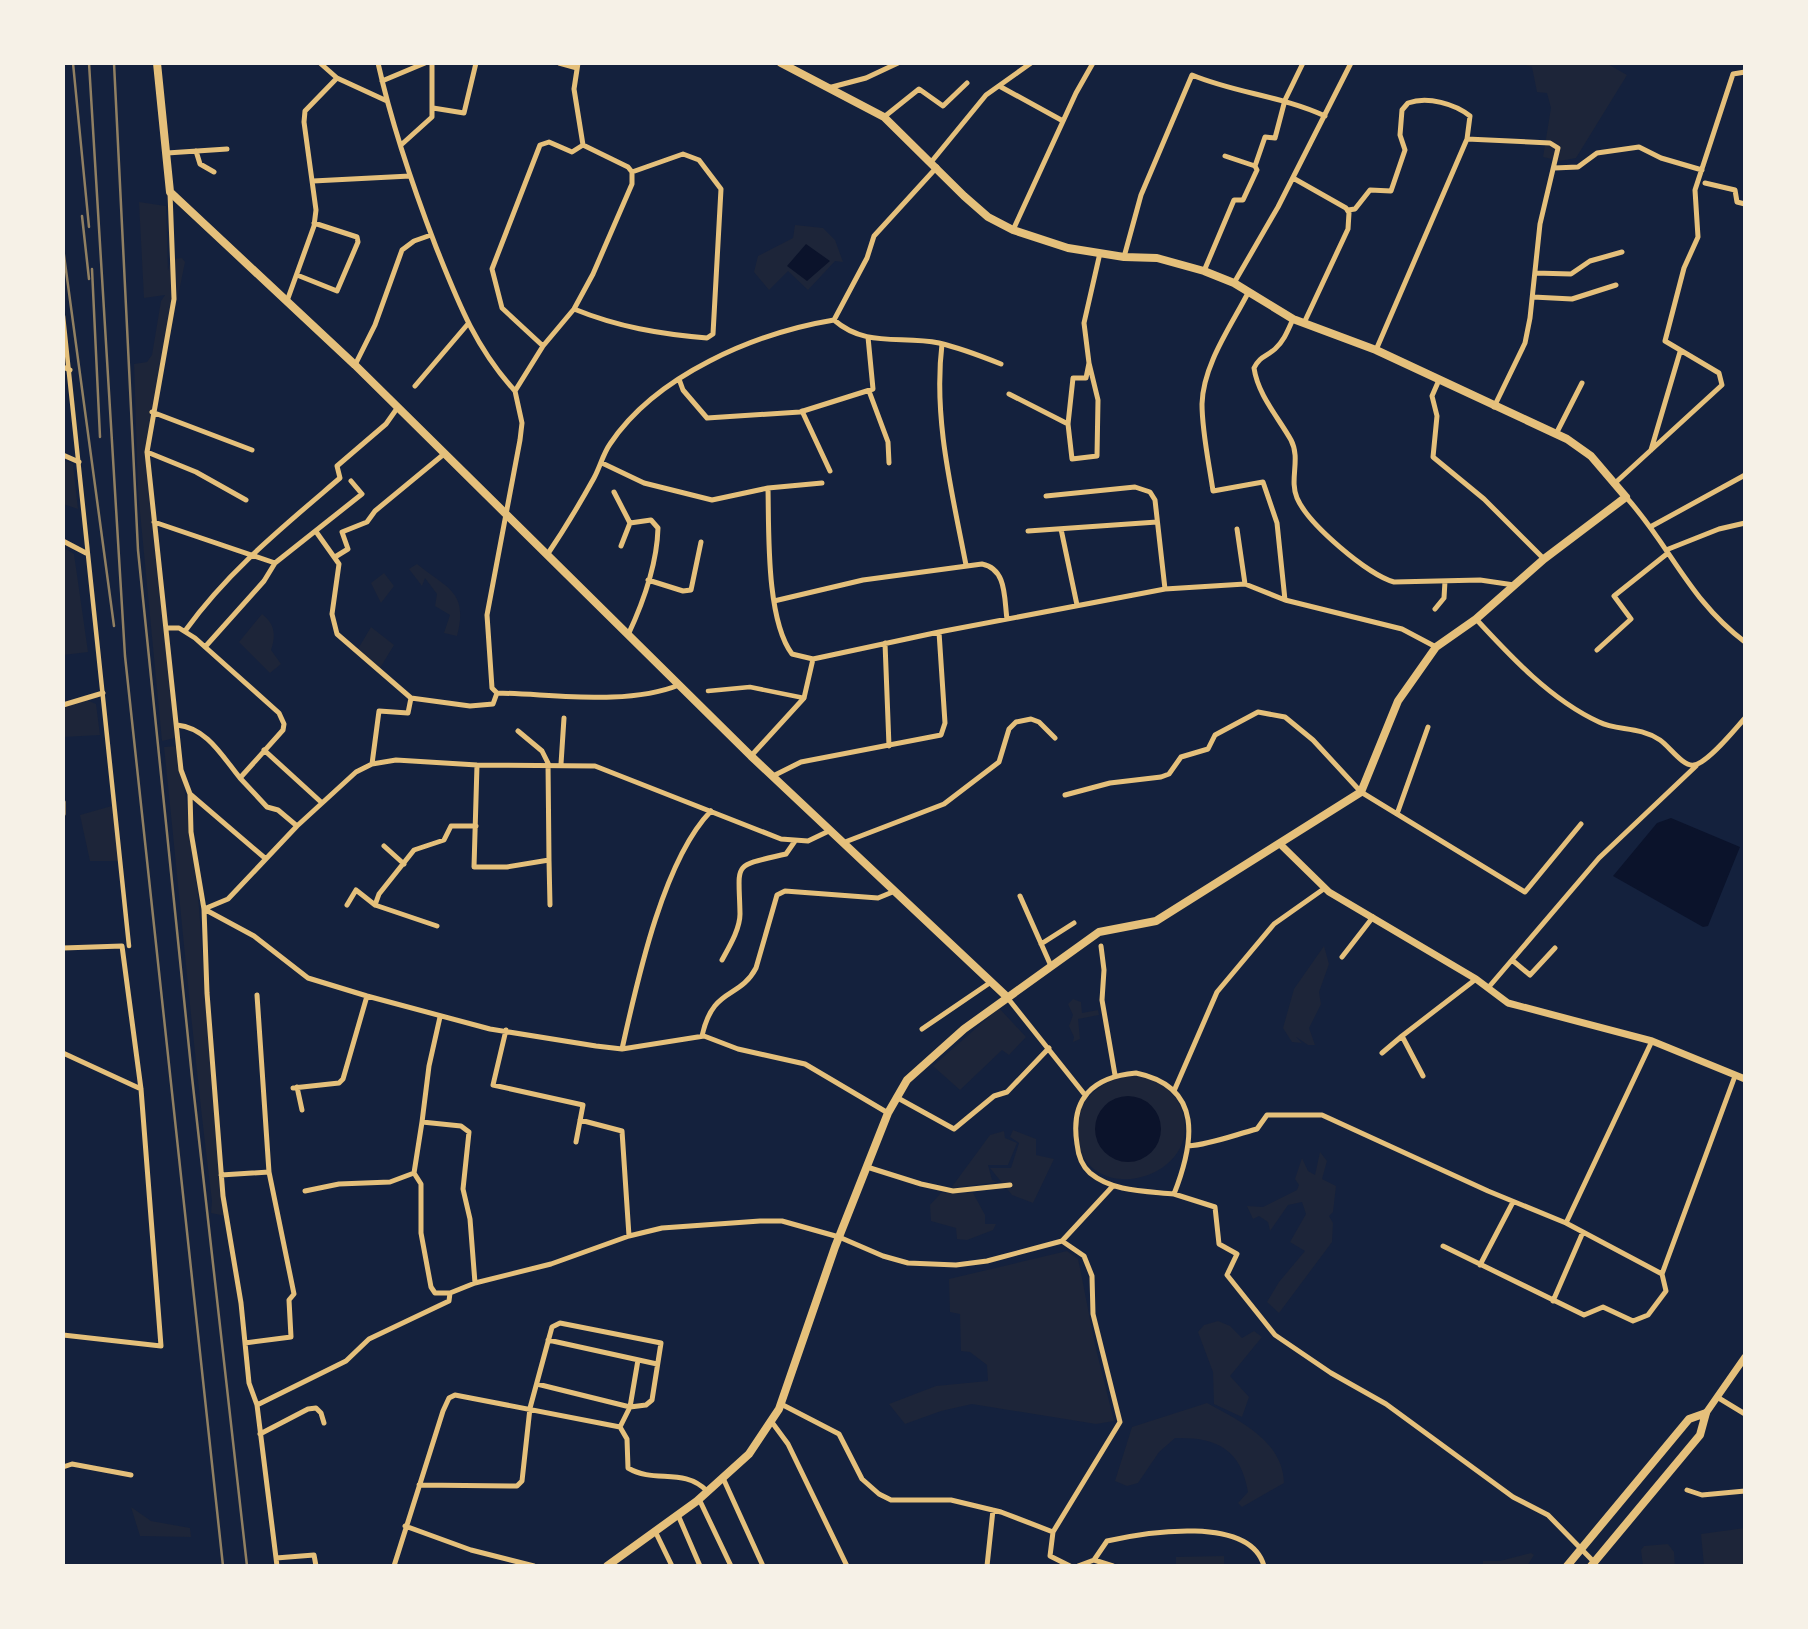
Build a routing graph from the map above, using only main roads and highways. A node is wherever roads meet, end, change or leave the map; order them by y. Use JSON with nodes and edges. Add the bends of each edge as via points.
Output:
{"nodes":[{"id":1,"x":157,"y":63,"type":"edge"},
{"id":2,"x":781,"y":63,"type":"edge"},
{"id":3,"x":1006,"y":996,"type":"junction"},
{"id":4,"x":1593,"y":1564,"type":"edge"},
{"id":5,"x":607,"y":1566,"type":"edge"},
{"id":6,"x":1567,"y":1566,"type":"edge"}],
"edges":[{"from":1,"to":3,"type":"main road","via":[[170,192],[355,365],[751,756]]},
{"from":2,"to":3,"type":"main road","via":[[884,117],[988,216],[1013,230],[1068,248],[1157,258],[1234,283],[1293,319],[1376,350],[1556,434],[1591,456],[1626,497],[1436,647],[1398,701],[1361,792],[1156,921],[1099,932]]},
{"from":3,"to":5,"type":"main road","via":[[907,1080],[896,1097],[839,1237],[781,1404],[749,1454],[699,1499]]},
{"from":4,"to":6,"type":"main road","via":[[1700,1435],[1706,1413],[1689,1419]]}]}
